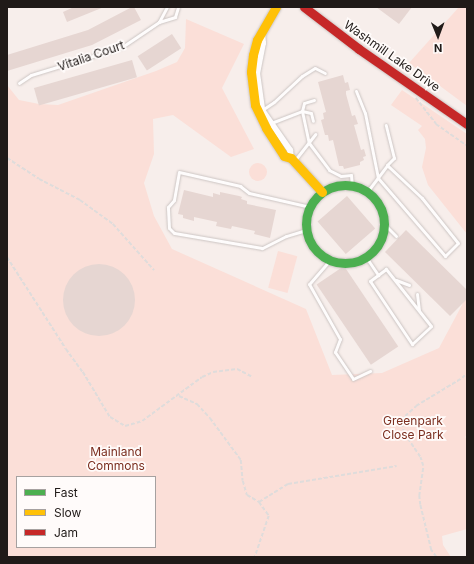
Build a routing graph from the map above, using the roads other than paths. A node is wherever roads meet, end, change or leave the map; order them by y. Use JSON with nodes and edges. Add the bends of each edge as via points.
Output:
{"nodes":[{"id":1,"x":167,"y":7,"type":"edge"},
{"id":2,"x":178,"y":7,"type":"edge"},
{"id":3,"x":276,"y":7,"type":"edge"},
{"id":4,"x":304,"y":7,"type":"edge"},
{"id":5,"x":159,"y":22,"type":"junction"},
{"id":6,"x":325,"y":73,"type":"dead end"},
{"id":7,"x":19,"y":83,"type":"dead end"},
{"id":8,"x":356,"y":90,"type":"dead end"},
{"id":9,"x":314,"y":100,"type":"dead end"},
{"id":10,"x":260,"y":111,"type":"junction"},
{"id":11,"x":302,"y":111,"type":"junction"},
{"id":12,"x":313,"y":121,"type":"dead end"},
{"id":13,"x":271,"y":123,"type":"junction"},
{"id":14,"x":467,"y":124,"type":"edge"},
{"id":15,"x":386,"y":125,"type":"dead end"},
{"id":16,"x":315,"y":134,"type":"dead end"},
{"id":17,"x":309,"y":143,"type":"junction"},
{"id":18,"x":292,"y":159,"type":"junction"},
{"id":19,"x":387,"y":165,"type":"junction"},
{"id":20,"x":378,"y":178,"type":"junction"},
{"id":21,"x":352,"y":186,"type":"junction"},
{"id":22,"x":322,"y":192,"type":"junction"},
{"id":23,"x":367,"y":192,"type":"junction"},
{"id":24,"x":310,"y":207,"type":"junction"},
{"id":25,"x":384,"y":224,"type":"junction"},
{"id":26,"x":306,"y":230,"type":"junction"},
{"id":27,"x":396,"y":236,"type":"dead end"},
{"id":28,"x":366,"y":256,"type":"junction"},
{"id":29,"x":330,"y":260,"type":"junction"},
{"id":30,"x":378,"y":275,"type":"junction"},
{"id":31,"x":394,"y":280,"type":"junction"},
{"id":32,"x":409,"y":285,"type":"dead end"},
{"id":33,"x":417,"y":294,"type":"dead end"},
{"id":34,"x":419,"y":311,"type":"junction"},
{"id":35,"x":370,"y":371,"type":"dead end"}],
"edges":[{"from":1,"to":5,"type":"lane","name":"Vitalia Court"},
{"from":2,"to":5,"type":"lane","name":"Vitalia Court","via":[[175,17]]},
{"from":3,"to":10,"type":"street","via":[[257,40],[251,72],[252,89]]},
{"from":4,"to":14,"type":"street","name":"Washmill Lake Drive","via":[[359,50]]},
{"from":5,"to":7,"type":"lane","name":"Vitalia Court","via":[[122,47],[31,75]]},
{"from":6,"to":10,"type":"lane","via":[[315,68]]},
{"from":8,"to":20,"type":"lane","via":[[365,113]]},
{"from":9,"to":11,"type":"lane","via":[[304,103]]},
{"from":10,"to":13,"type":"street"},
{"from":10,"to":18,"type":"street","via":[[284,156]]},
{"from":11,"to":12,"type":"lane","via":[[311,112]]},
{"from":11,"to":13,"type":"lane"},
{"from":11,"to":17,"type":"lane"},
{"from":13,"to":18,"type":"street","via":[[290,150]]},
{"from":15,"to":19,"type":"lane","via":[[394,158]]},
{"from":16,"to":17,"type":"lane"},
{"from":17,"to":18,"type":"lane"},
{"from":17,"to":21,"type":"lane","via":[[328,170],[341,176],[351,174]]},
{"from":18,"to":22,"type":"street"},
{"from":19,"to":20,"type":"lane"},
{"from":19,"to":20,"type":"lane","via":[[422,198],[458,243],[446,256]]},
{"from":20,"to":23,"type":"lane"},
{"from":21,"to":22,"type":"street","via":[[343,185]]},
{"from":21,"to":23,"type":"street"},
{"from":22,"to":24,"type":"street"},
{"from":23,"to":25,"type":"street","via":[[382,212]]},
{"from":24,"to":26,"type":"street"},
{"from":24,"to":26,"type":"lane","via":[[249,193],[240,186],[180,172],[174,200],[168,207],[169,228],[174,234],[262,248],[286,236]]},
{"from":25,"to":27,"type":"lane"},
{"from":25,"to":28,"type":"street","via":[[382,237],[376,248]]},
{"from":26,"to":29,"type":"street","via":[[310,242],[318,253]]},
{"from":28,"to":29,"type":"street","via":[[355,262],[342,263]]},
{"from":28,"to":30,"type":"lane"},
{"from":29,"to":35,"type":"lane","via":[[309,284],[340,339],[335,352],[353,379]]},
{"from":30,"to":31,"type":"lane","via":[[386,269]]},
{"from":30,"to":34,"type":"lane","via":[[370,281],[412,344],[431,326]]},
{"from":31,"to":32,"type":"lane"},
{"from":31,"to":34,"type":"lane"},
{"from":33,"to":34,"type":"lane"}]}
